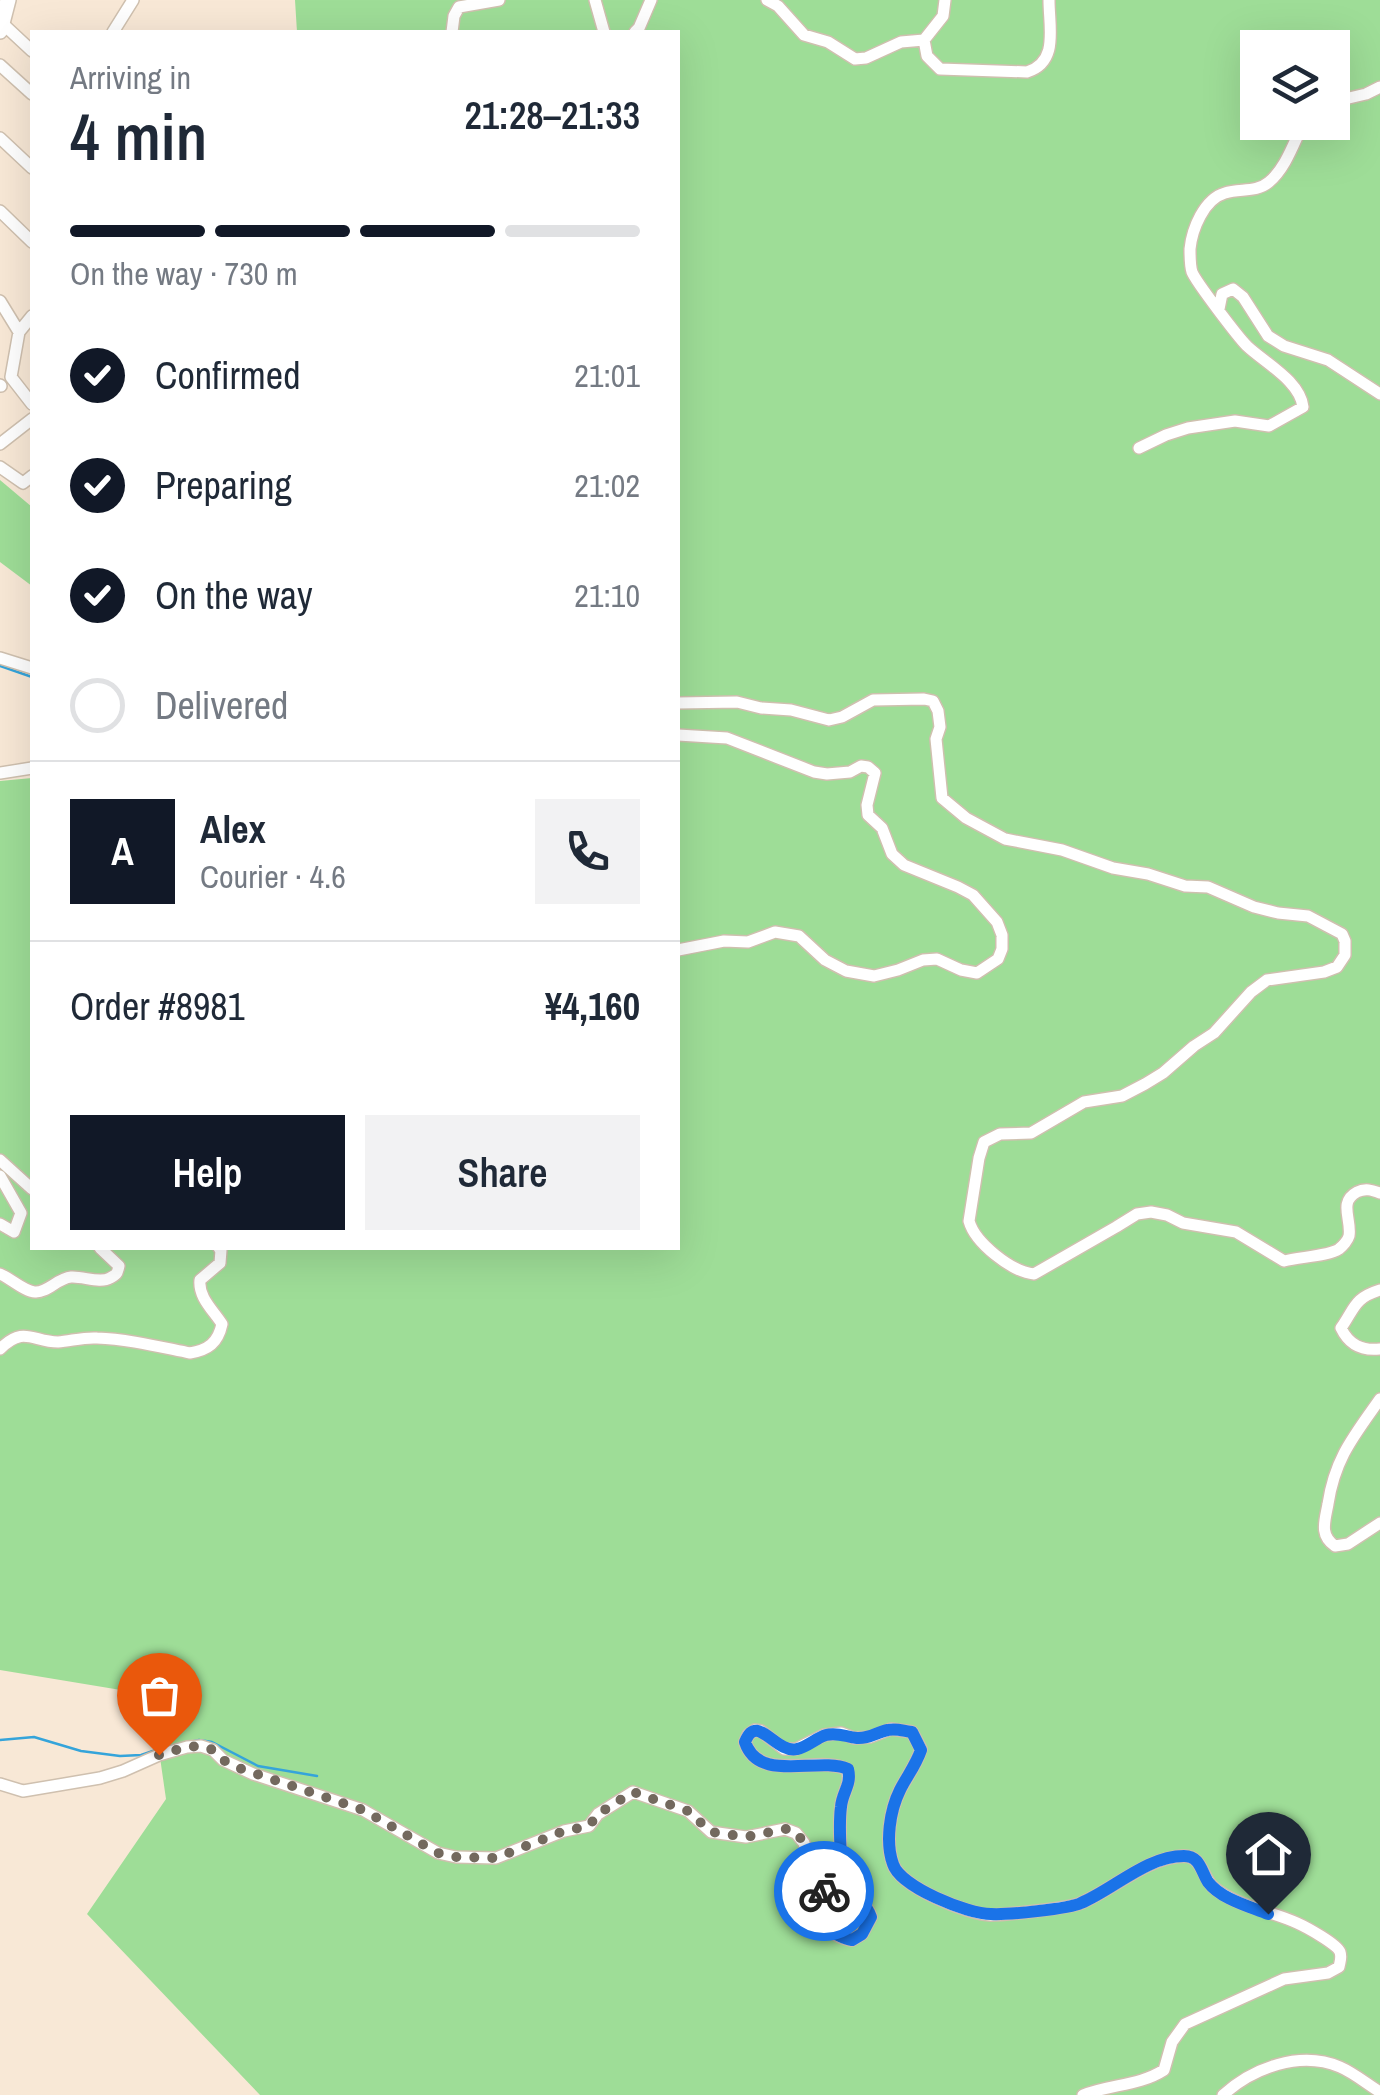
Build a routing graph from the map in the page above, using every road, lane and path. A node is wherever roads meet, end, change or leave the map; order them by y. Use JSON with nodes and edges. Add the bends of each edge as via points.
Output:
{"nodes":[{"id":1,"x":8,"y":0,"type":"edge"},
{"id":2,"x":133,"y":0,"type":"edge"},
{"id":3,"x":499,"y":0,"type":"edge"},
{"id":4,"x":595,"y":0,"type":"edge"},
{"id":5,"x":651,"y":0,"type":"edge"},
{"id":6,"x":767,"y":0,"type":"edge"},
{"id":7,"x":945,"y":0,"type":"edge"},
{"id":8,"x":1049,"y":0,"type":"edge"},
{"id":9,"x":1,"y":27,"type":"edge"},
{"id":10,"x":114,"y":30,"type":"edge"},
{"id":11,"x":452,"y":30,"type":"edge"},
{"id":12,"x":603,"y":30,"type":"edge"},
{"id":13,"x":636,"y":30,"type":"edge"},
{"id":14,"x":924,"y":40,"type":"junction"},
{"id":15,"x":30,"y":49,"type":"edge"},
{"id":16,"x":0,"y":65,"type":"edge"},
{"id":17,"x":1380,"y":87,"type":"edge"},
{"id":18,"x":30,"y":92,"type":"edge"},
{"id":19,"x":1350,"y":98,"type":"edge"},
{"id":20,"x":0,"y":138,"type":"edge"},
{"id":21,"x":1295,"y":140,"type":"edge"},
{"id":22,"x":30,"y":166,"type":"edge"},
{"id":23,"x":0,"y":211,"type":"edge"},
{"id":24,"x":30,"y":240,"type":"edge"},
{"id":25,"x":0,"y":301,"type":"edge"},
{"id":26,"x":1219,"y":309,"type":"junction"},
{"id":27,"x":30,"y":318,"type":"edge"},
{"id":28,"x":19,"y":332,"type":"junction"},
{"id":29,"x":3,"y":383,"type":"edge"},
{"id":30,"x":1380,"y":394,"type":"edge"},
{"id":31,"x":30,"y":403,"type":"edge"},
{"id":32,"x":30,"y":421,"type":"edge"},
{"id":33,"x":0,"y":444,"type":"edge"},
{"id":34,"x":1139,"y":448,"type":"dead end"},
{"id":35,"x":0,"y":467,"type":"edge"},
{"id":36,"x":30,"y":478,"type":"edge"},
{"id":37,"x":0,"y":658,"type":"edge"},
{"id":38,"x":30,"y":667,"type":"edge"},
{"id":39,"x":680,"y":703,"type":"edge"},
{"id":40,"x":680,"y":735,"type":"edge"},
{"id":41,"x":30,"y":768,"type":"edge"},
{"id":42,"x":0,"y":772,"type":"edge"},
{"id":43,"x":680,"y":950,"type":"edge"},
{"id":44,"x":0,"y":1160,"type":"edge"},
{"id":45,"x":0,"y":1176,"type":"edge"},
{"id":46,"x":30,"y":1186,"type":"edge"},
{"id":47,"x":1380,"y":1193,"type":"edge"},
{"id":48,"x":0,"y":1224,"type":"edge"},
{"id":49,"x":102,"y":1250,"type":"edge"},
{"id":50,"x":220,"y":1250,"type":"edge"},
{"id":51,"x":0,"y":1274,"type":"edge"},
{"id":52,"x":1380,"y":1290,"type":"edge"},
{"id":53,"x":0,"y":1349,"type":"edge"},
{"id":54,"x":1380,"y":1349,"type":"edge"},
{"id":55,"x":1380,"y":1399,"type":"edge"},
{"id":56,"x":1380,"y":1523,"type":"edge"},
{"id":57,"x":0,"y":1784,"type":"edge"},
{"id":58,"x":1380,"y":2092,"type":"edge"},
{"id":59,"x":1084,"y":2095,"type":"edge"},
{"id":60,"x":1223,"y":2095,"type":"edge"}],
"edges":[{"from":1,"to":9,"type":"main road"},
{"from":2,"to":10,"type":"street"},
{"from":3,"to":11,"type":"street","via":[[459,8]]},
{"from":4,"to":12,"type":"street"},
{"from":5,"to":13,"type":"street"},
{"from":6,"to":14,"type":"street","via":[[804,35],[855,59]]},
{"from":7,"to":14,"type":"street","via":[[943,16]]},
{"from":8,"to":14,"type":"street","via":[[1049,56],[1028,72],[940,69],[927,56]]},
{"from":9,"to":15,"type":"street"},
{"from":16,"to":18,"type":"street"},
{"from":17,"to":19,"type":"street"},
{"from":20,"to":22,"type":"street"},
{"from":21,"to":26,"type":"street","via":[[1268,182],[1257,190],[1222,193],[1195,227],[1192,274]]},
{"from":23,"to":24,"type":"street"},
{"from":25,"to":28,"type":"street"},
{"from":26,"to":30,"type":"street","via":[[1222,294],[1232,289],[1268,336],[1328,360]]},
{"from":26,"to":34,"type":"street","via":[[1244,344],[1289,382],[1303,408],[1268,426],[1236,421],[1188,428]]},
{"from":27,"to":28,"type":"street"},
{"from":28,"to":29,"type":"street"},
{"from":29,"to":31,"type":"street"},
{"from":32,"to":33,"type":"street"},
{"from":35,"to":36,"type":"street","via":[[23,483]]},
{"from":37,"to":38,"type":"street"},
{"from":39,"to":47,"type":"street","via":[[737,702],[829,720],[873,700],[933,701],[942,798],[984,828],[1113,868],[1208,887],[1254,908],[1308,916],[1342,934],[1346,954],[1337,968],[1267,980],[1214,1034],[1145,1084],[1084,1102],[1031,1133],[984,1142],[969,1221],[979,1242],[1023,1273],[1034,1274],[1126,1219],[1151,1212],[1236,1232],[1284,1261],[1336,1252],[1349,1235],[1352,1194]]},
{"from":40,"to":43,"type":"street","via":[[728,738],[814,772],[868,767],[876,773],[868,815],[882,828],[892,854],[972,895],[996,922],[1002,949],[978,973],[937,959],[874,976],[846,971],[799,936],[776,932]]},
{"from":41,"to":42,"type":"street"},
{"from":44,"to":46,"type":"street"},
{"from":45,"to":48,"type":"street","via":[[21,1213],[14,1232]]},
{"from":49,"to":51,"type":"street","via":[[118,1266],[102,1281],[66,1277],[33,1292]]},
{"from":50,"to":53,"type":"street","via":[[220,1263],[200,1280],[202,1296],[222,1324],[203,1351],[26,1336]]},
{"from":52,"to":54,"type":"street","via":[[1354,1304],[1341,1328],[1357,1346]]},
{"from":55,"to":56,"type":"street","via":[[1339,1462],[1324,1532],[1336,1546]]},
{"from":57,"to":59,"type":"street","via":[[23,1791],[100,1778],[202,1746],[253,1774],[363,1810],[438,1853],[496,1858],[589,1826],[633,1792],[688,1811],[711,1832],[796,1832],[830,1900],[831,1930],[852,1940],[871,1917],[843,1871],[840,1804],[848,1769],[779,1767],[756,1759],[745,1742],[754,1730],[796,1750],[824,1735],[912,1732],[921,1750],[892,1812],[892,1864],[901,1878],[930,1895],[988,1915],[1077,1906],[1148,1864],[1186,1856],[1230,1899],[1296,1923],[1337,1947],[1339,1967],[1328,1973],[1284,1978],[1184,2024],[1164,2070],[1149,2080]]},
{"from":58,"to":60,"type":"street","via":[[1338,2066],[1300,2059],[1237,2082]]}]}
